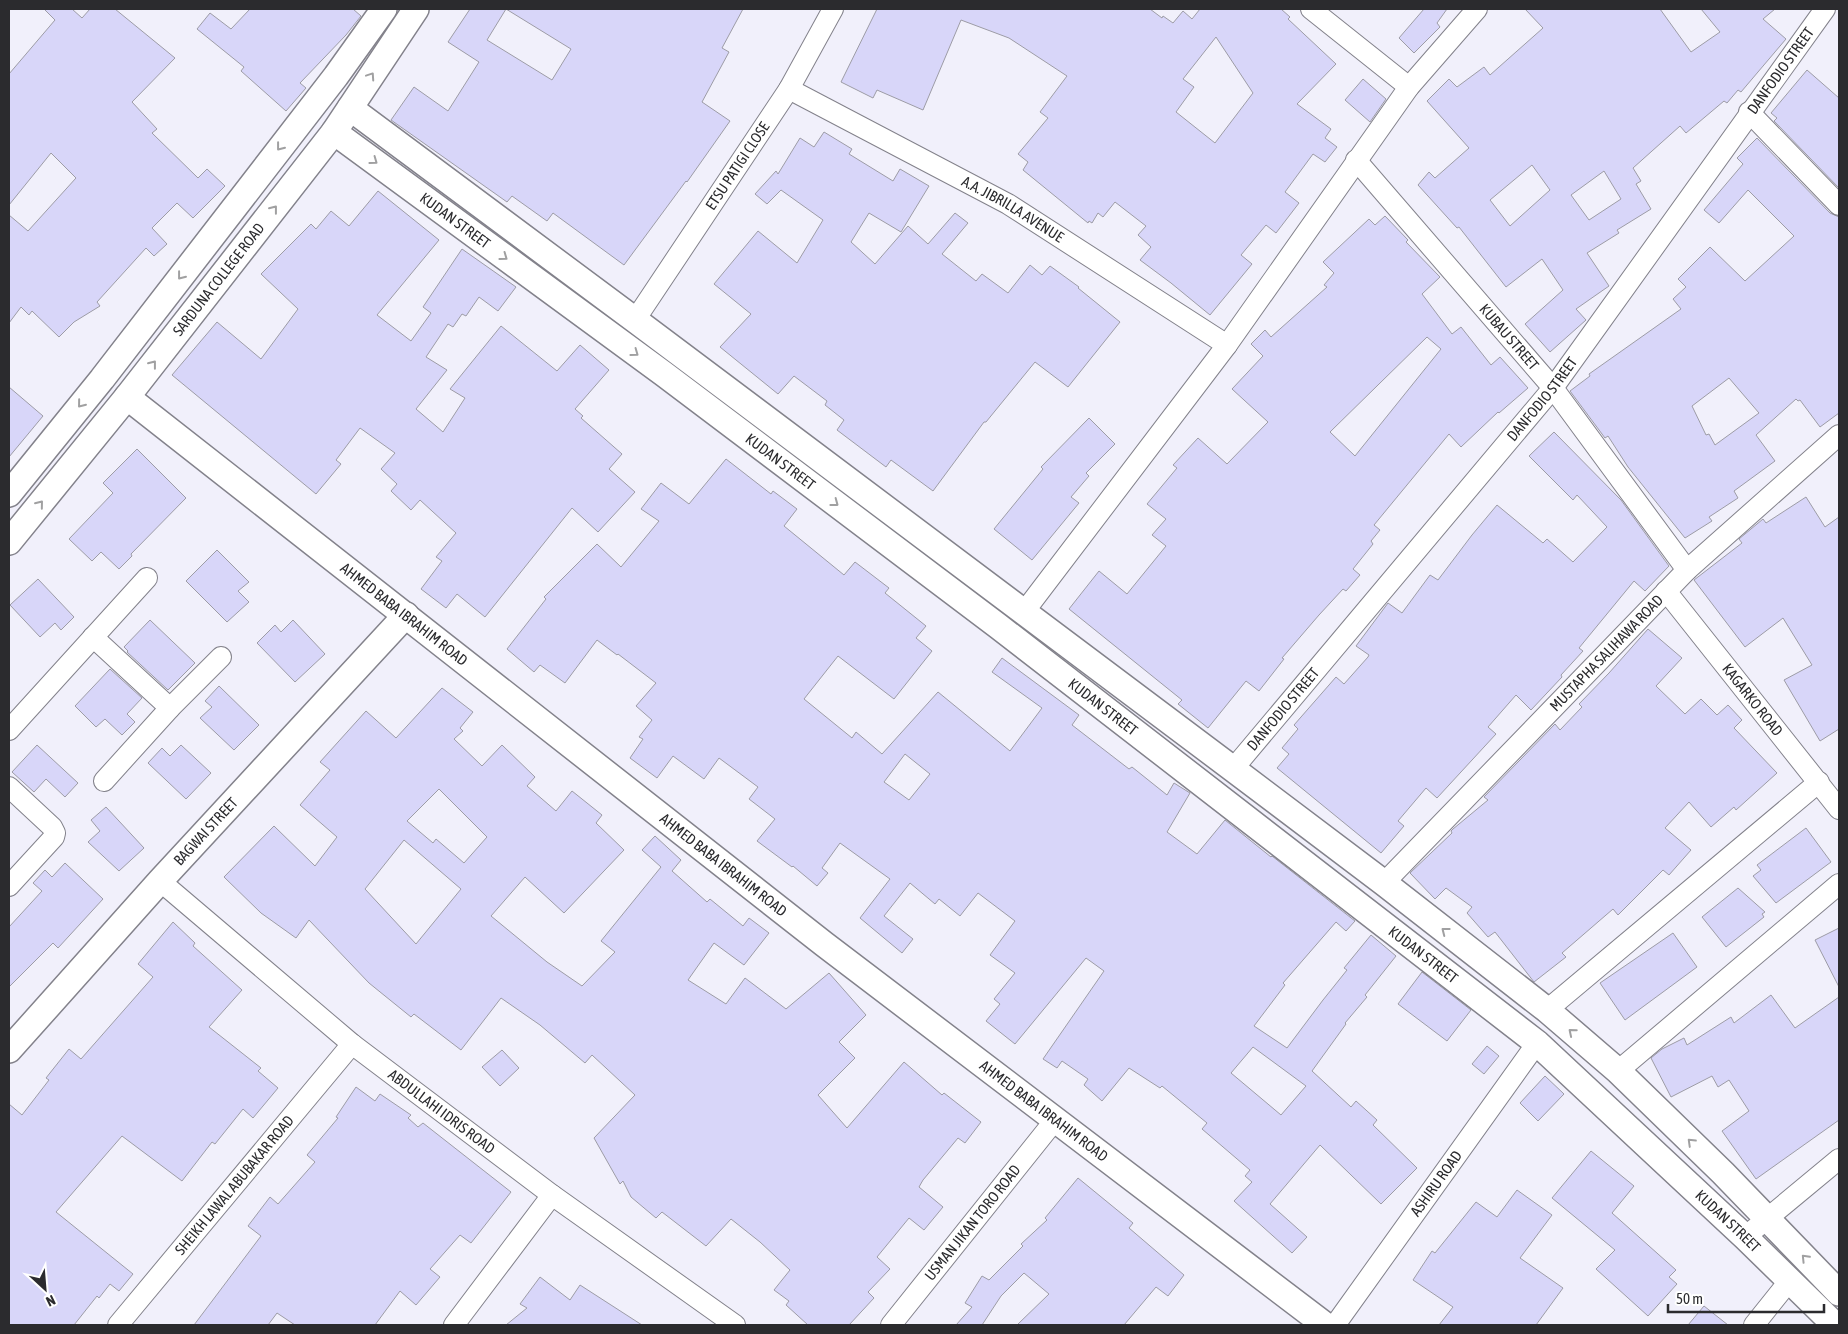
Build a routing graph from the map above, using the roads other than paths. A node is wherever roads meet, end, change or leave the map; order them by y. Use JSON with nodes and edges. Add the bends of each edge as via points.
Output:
{"nodes":[{"id":1,"x":384,"y":9,"type":"edge"},
{"id":2,"x":416,"y":9,"type":"edge"},
{"id":3,"x":832,"y":9,"type":"edge"},
{"id":4,"x":1311,"y":9,"type":"edge"},
{"id":5,"x":1478,"y":9,"type":"edge"},
{"id":6,"x":1825,"y":9,"type":"edge"},
{"id":7,"x":1409,"y":87,"type":"junction"},
{"id":8,"x":789,"y":90,"type":"junction"},
{"id":9,"x":350,"y":108,"type":"junction"},
{"id":10,"x":1749,"y":112,"type":"junction"},
{"id":11,"x":334,"y":132,"type":"junction"},
{"id":12,"x":1356,"y":160,"type":"junction"},
{"id":13,"x":1839,"y":205,"type":"edge"},
{"id":14,"x":635,"y":320,"type":"junction"},
{"id":15,"x":1226,"y":345,"type":"junction"},
{"id":16,"x":1553,"y":388,"type":"junction"},
{"id":17,"x":127,"y":398,"type":"junction"},
{"id":18,"x":1839,"y":435,"type":"edge"},
{"id":19,"x":9,"y":494,"type":"edge"},
{"id":20,"x":9,"y":542,"type":"edge"},
{"id":21,"x":1687,"y":570,"type":"junction"},
{"id":22,"x":147,"y":578,"type":"dead end"},
{"id":23,"x":1666,"y":591,"type":"junction"},
{"id":24,"x":1024,"y":612,"type":"junction"},
{"id":25,"x":406,"y":615,"type":"junction"},
{"id":26,"x":94,"y":637,"type":"junction"},
{"id":27,"x":221,"y":657,"type":"dead end"},
{"id":28,"x":170,"y":708,"type":"junction"},
{"id":29,"x":9,"y":730,"type":"edge"},
{"id":30,"x":1233,"y":769,"type":"junction"},
{"id":31,"x":104,"y":781,"type":"dead end"},
{"id":32,"x":1819,"y":782,"type":"junction"},
{"id":33,"x":9,"y":787,"type":"edge"},
{"id":34,"x":1839,"y":809,"type":"edge"},
{"id":35,"x":160,"y":882,"type":"junction"},
{"id":36,"x":1384,"y":882,"type":"junction"},
{"id":37,"x":1839,"y":884,"type":"edge"},
{"id":38,"x":9,"y":886,"type":"edge"},
{"id":39,"x":1547,"y":1010,"type":"junction"},
{"id":40,"x":1537,"y":1043,"type":"junction"},
{"id":41,"x":352,"y":1044,"type":"junction"},
{"id":42,"x":9,"y":1050,"type":"edge"},
{"id":43,"x":1618,"y":1071,"type":"junction"},
{"id":44,"x":1055,"y":1120,"type":"junction"},
{"id":45,"x":1839,"y":1159,"type":"edge"},
{"id":46,"x":552,"y":1195,"type":"junction"},
{"id":47,"x":1767,"y":1219,"type":"junction"},
{"id":48,"x":1745,"y":1237,"type":"junction"},
{"id":49,"x":1790,"y":1280,"type":"junction"},
{"id":50,"x":1839,"y":1293,"type":"edge"},
{"id":51,"x":118,"y":1325,"type":"edge"},
{"id":52,"x":454,"y":1325,"type":"edge"},
{"id":53,"x":735,"y":1325,"type":"edge"},
{"id":54,"x":891,"y":1325,"type":"edge"},
{"id":55,"x":1325,"y":1325,"type":"edge"},
{"id":56,"x":1335,"y":1325,"type":"edge"},
{"id":57,"x":1754,"y":1325,"type":"edge"},
{"id":58,"x":1835,"y":1325,"type":"edge"}],
"edges":[{"from":1,"to":19,"type":"street","one_way":true,"via":[[102,379]]},
{"from":9,"to":2,"type":"street","name":"SARDUNA COLLEGE ROAD","one_way":true},
{"from":3,"to":8,"type":"street","name":"ETSU PATIGI CLOSE"},
{"from":4,"to":7,"type":"street"},
{"from":5,"to":7,"type":"street"},
{"from":6,"to":10,"type":"street","name":"DANFODIO STREET"},
{"from":7,"to":12,"type":"street"},
{"from":8,"to":14,"type":"street","name":"ETSU PATIGI CLOSE"},
{"from":8,"to":15,"type":"street","name":"A.A. JIBRILLA AVENUE","via":[[1008,204]]},
{"from":9,"to":11,"type":"street","name":"SARDUNA COLLEGE ROAD"},
{"from":9,"to":14,"type":"street"},
{"from":10,"to":13,"type":"street"},
{"from":10,"to":16,"type":"street","name":"DANFODIO STREET"},
{"from":17,"to":11,"type":"street","name":"SARDUNA COLLEGE ROAD","one_way":true},
{"from":11,"to":40,"type":"street","name":"KUDAN STREET","one_way":true,"via":[[664,374],[990,620]]},
{"from":12,"to":15,"type":"street"},
{"from":12,"to":16,"type":"street","name":"KUBAU STREET"},
{"from":14,"to":24,"type":"street"},
{"from":15,"to":24,"type":"street"},
{"from":16,"to":21,"type":"street","name":"KUBAU STREET"},
{"from":16,"to":30,"type":"street","name":"DANFODIO STREET"},
{"from":20,"to":17,"type":"street","name":"SARDUNA COLLEGE ROAD","one_way":true},
{"from":17,"to":25,"type":"street","name":"AHMED BABA IBRAHIM ROAD"},
{"from":18,"to":21,"type":"street","name":"MUSTAPHA SALIHAWA ROAD"},
{"from":21,"to":23,"type":"street","name":"MUSTAPHA SALIHAWA ROAD"},
{"from":22,"to":26,"type":"street"},
{"from":23,"to":32,"type":"street","name":"KAGARKO ROAD"},
{"from":23,"to":36,"type":"street","name":"MUSTAPHA SALIHAWA ROAD"},
{"from":24,"to":30,"type":"street"},
{"from":25,"to":35,"type":"street","name":"BAGWAI STREET"},
{"from":25,"to":44,"type":"street","name":"AHMED BABA IBRAHIM ROAD","via":[[824,944]]},
{"from":26,"to":28,"type":"street"},
{"from":26,"to":29,"type":"street"},
{"from":27,"to":28,"type":"street"},
{"from":28,"to":31,"type":"street"},
{"from":30,"to":36,"type":"street"},
{"from":32,"to":34,"type":"street","name":"KAGARKO ROAD"},
{"from":32,"to":39,"type":"street"},
{"from":33,"to":38,"type":"street","via":[[55,833]]},
{"from":35,"to":41,"type":"street","name":"ABDULLAHI IDRIS ROAD"},
{"from":35,"to":42,"type":"street","name":"BAGWAI STREET"},
{"from":39,"to":36,"type":"street","one_way":true},
{"from":37,"to":43,"type":"street"},
{"from":43,"to":39,"type":"street","one_way":true},
{"from":40,"to":48,"type":"street","name":"KUDAN STREET"},
{"from":40,"to":56,"type":"street","name":"ASHIRU ROAD"},
{"from":41,"to":46,"type":"street","name":"ABDULLAHI IDRIS ROAD"},
{"from":41,"to":51,"type":"street","name":"SHEIKH LAWAL ABUBAKAR ROAD"},
{"from":47,"to":43,"type":"street","one_way":true},
{"from":44,"to":54,"type":"street","name":"USMAN JIKAN TORO ROAD"},
{"from":44,"to":55,"type":"street","name":"AHMED BABA IBRAHIM ROAD"},
{"from":45,"to":47,"type":"street"},
{"from":46,"to":52,"type":"street"},
{"from":46,"to":53,"type":"street","name":"ABDULLAHI IDRIS ROAD"},
{"from":47,"to":48,"type":"street"},
{"from":50,"to":47,"type":"street","one_way":true},
{"from":48,"to":49,"type":"street","name":"KUDAN STREET"},
{"from":49,"to":57,"type":"street"},
{"from":49,"to":58,"type":"street","name":"KUDAN STREET"}]}
